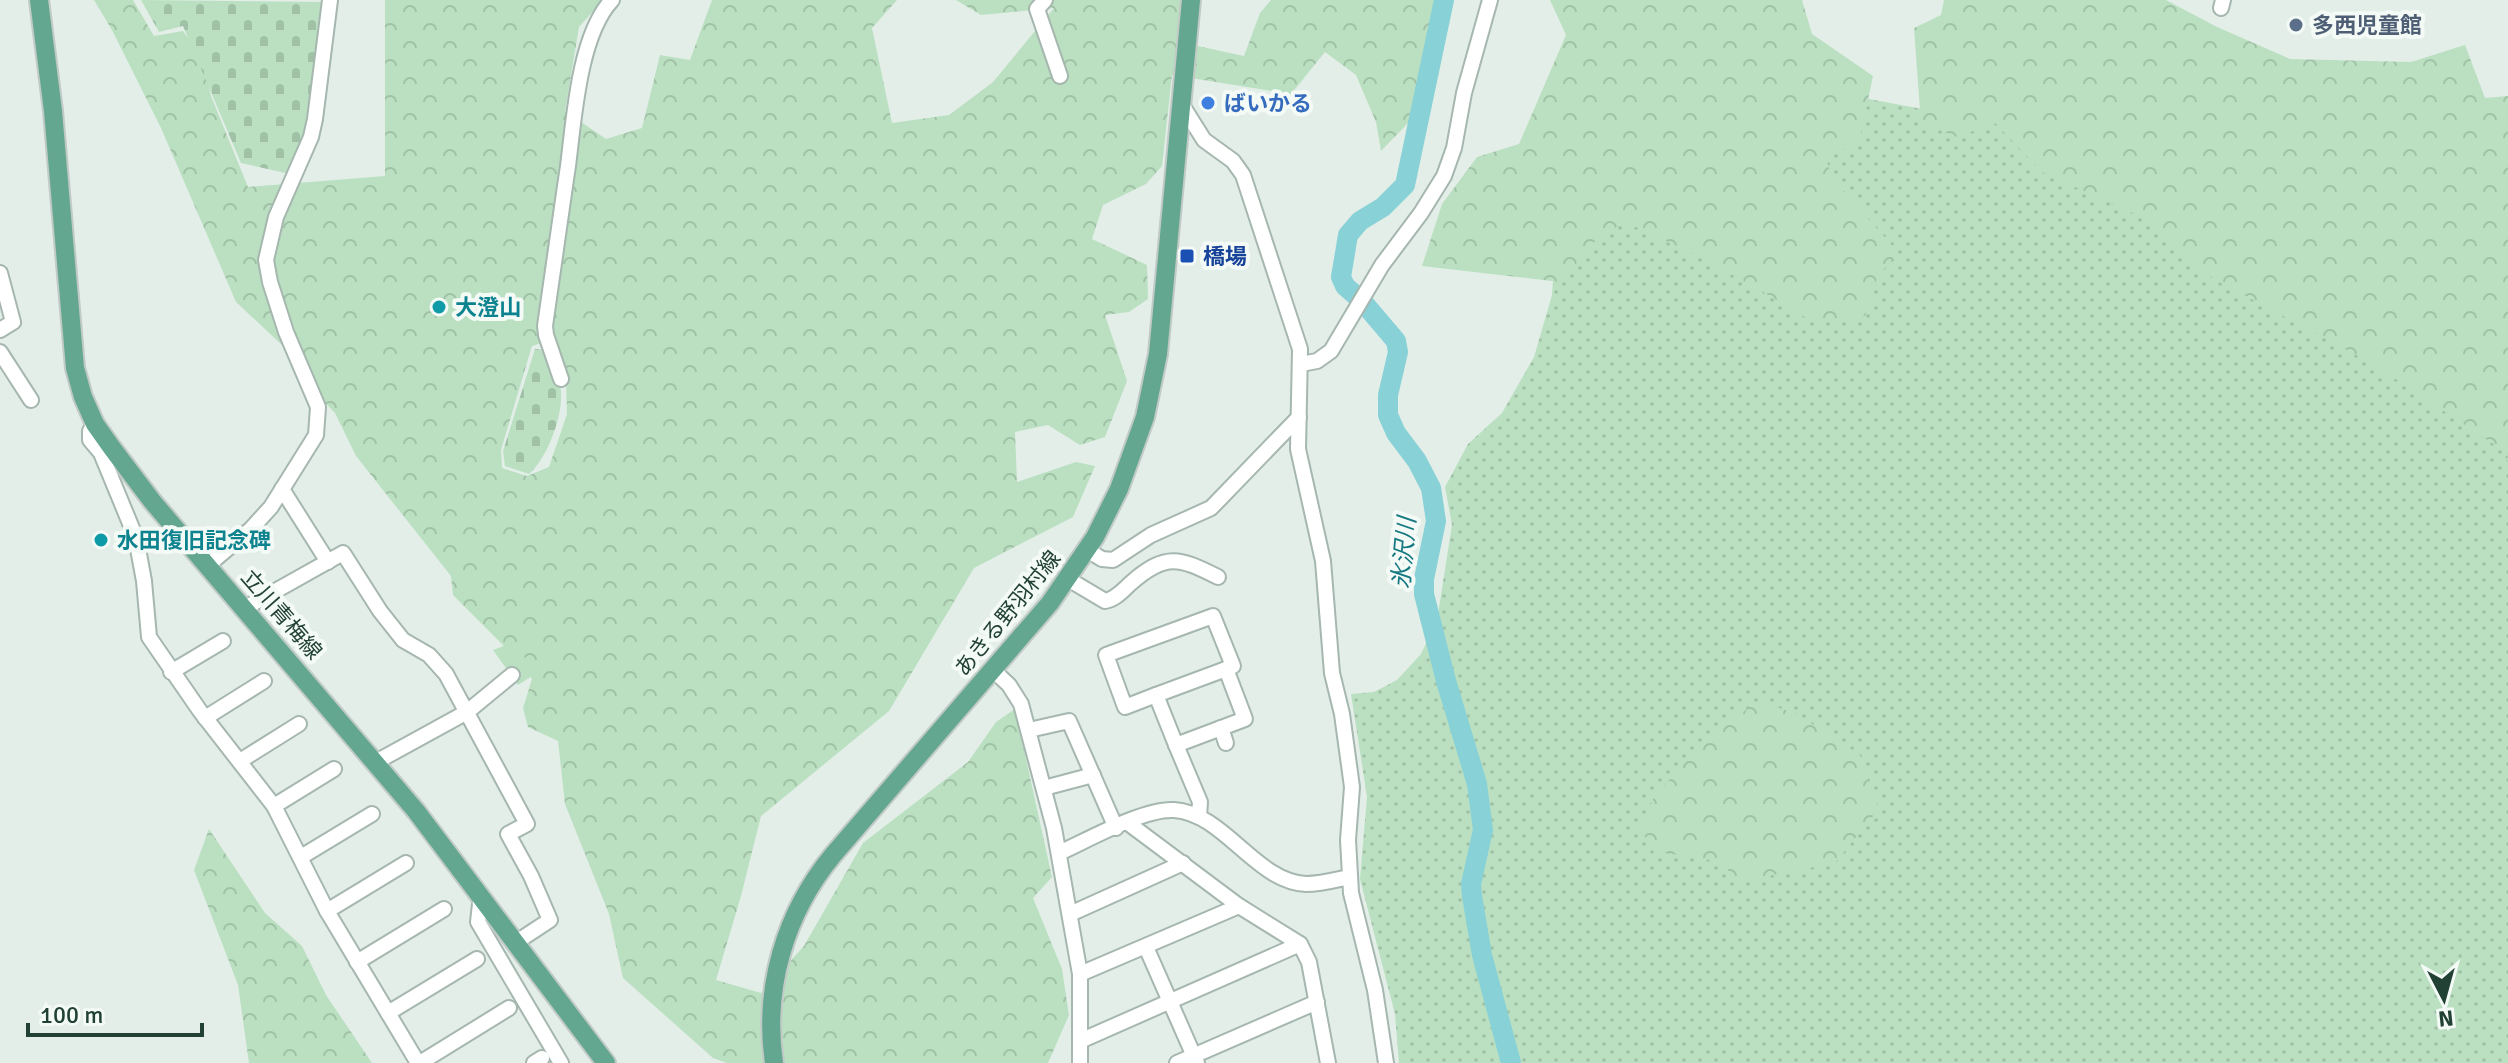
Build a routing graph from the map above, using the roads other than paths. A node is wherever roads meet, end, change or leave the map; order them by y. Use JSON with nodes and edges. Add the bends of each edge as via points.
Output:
{"nodes":[{"id":1,"x":39,"y":0,"type":"edge"},
{"id":2,"x":330,"y":0,"type":"edge"},
{"id":3,"x":612,"y":0,"type":"edge"},
{"id":4,"x":1045,"y":0,"type":"edge"},
{"id":5,"x":1191,"y":0,"type":"edge"},
{"id":6,"x":1490,"y":0,"type":"edge"},
{"id":7,"x":1060,"y":76,"type":"dead end"},
{"id":8,"x":1182,"y":105,"type":"junction"},
{"id":9,"x":0,"y":273,"type":"edge"},
{"id":10,"x":0,"y":330,"type":"edge"},
{"id":11,"x":0,"y":352,"type":"edge"},
{"id":12,"x":1301,"y":364,"type":"junction"},
{"id":13,"x":561,"y":379,"type":"dead end"},
{"id":14,"x":31,"y":400,"type":"dead end"},
{"id":15,"x":1299,"y":417,"type":"junction"},
{"id":16,"x":95,"y":424,"type":"junction"},
{"id":17,"x":282,"y":489,"type":"junction"},
{"id":18,"x":1087,"y":550,"type":"junction"},
{"id":19,"x":328,"y":562,"type":"junction"},
{"id":20,"x":207,"y":566,"type":"junction"},
{"id":21,"x":1218,"y":577,"type":"dead end"},
{"id":22,"x":1068,"y":579,"type":"junction"},
{"id":23,"x":245,"y":608,"type":"junction"},
{"id":24,"x":223,"y":641,"type":"dead end"},
{"id":25,"x":1226,"y":669,"type":"junction"},
{"id":26,"x":993,"y":670,"type":"junction"},
{"id":27,"x":171,"y":672,"type":"junction"},
{"id":28,"x":512,"y":675,"type":"dead end"},
{"id":29,"x":264,"y":681,"type":"dead end"},
{"id":30,"x":1156,"y":695,"type":"junction"},
{"id":31,"x":467,"y":712,"type":"junction"},
{"id":32,"x":205,"y":718,"type":"junction"},
{"id":33,"x":299,"y":724,"type":"dead end"},
{"id":34,"x":1221,"y":728,"type":"junction"},
{"id":35,"x":1029,"y":730,"type":"junction"},
{"id":36,"x":1226,"y":743,"type":"dead end"},
{"id":37,"x":1176,"y":745,"type":"junction"},
{"id":38,"x":240,"y":761,"type":"junction"},
{"id":39,"x":376,"y":762,"type":"junction"},
{"id":40,"x":334,"y":769,"type":"dead end"},
{"id":41,"x":1093,"y":775,"type":"junction"},
{"id":42,"x":1044,"y":788,"type":"junction"},
{"id":43,"x":274,"y":806,"type":"junction"},
{"id":44,"x":372,"y":814,"type":"dead end"},
{"id":45,"x":1199,"y":817,"type":"junction"},
{"id":46,"x":1122,"y":825,"type":"junction"},
{"id":47,"x":1059,"y":853,"type":"junction"},
{"id":48,"x":301,"y":857,"type":"junction"},
{"id":49,"x":406,"y":863,"type":"dead end"},
{"id":50,"x":1183,"y":863,"type":"junction"},
{"id":51,"x":1349,"y":877,"type":"junction"},
{"id":52,"x":481,"y":895,"type":"junction"},
{"id":53,"x":1239,"y":906,"type":"junction"},
{"id":54,"x":444,"y":909,"type":"dead end"},
{"id":55,"x":327,"y":911,"type":"junction"},
{"id":56,"x":1070,"y":914,"type":"junction"},
{"id":57,"x":515,"y":943,"type":"junction"},
{"id":58,"x":1300,"y":944,"type":"junction"},
{"id":59,"x":1146,"y":947,"type":"junction"},
{"id":60,"x":477,"y":959,"type":"dead end"},
{"id":61,"x":357,"y":962,"type":"junction"},
{"id":62,"x":1080,"y":974,"type":"junction"},
{"id":63,"x":1170,"y":1002,"type":"junction"},
{"id":64,"x":1317,"y":1002,"type":"junction"},
{"id":65,"x":509,"y":1008,"type":"dead end"},
{"id":66,"x":388,"y":1013,"type":"junction"},
{"id":67,"x":1080,"y":1041,"type":"junction"},
{"id":68,"x":1195,"y":1059,"type":"edge"},
{"id":69,"x":419,"y":1063,"type":"edge"},
{"id":70,"x":561,"y":1063,"type":"edge"},
{"id":71,"x":606,"y":1063,"type":"edge"},
{"id":72,"x":774,"y":1063,"type":"edge"},
{"id":73,"x":1080,"y":1063,"type":"edge"},
{"id":74,"x":1177,"y":1063,"type":"edge"},
{"id":75,"x":1328,"y":1063,"type":"edge"},
{"id":76,"x":1386,"y":1063,"type":"edge"}],
"edges":[{"from":1,"to":16,"type":"main road","name":"立川青梅線","via":[[75,368]]},
{"from":2,"to":17,"type":"street","via":[[311,137],[276,217],[266,260],[295,358],[318,407],[316,435]]},
{"from":3,"to":13,"type":"street","via":[[599,16],[580,77],[545,326]]},
{"from":4,"to":7,"type":"street","via":[[1037,9]]},
{"from":5,"to":8,"type":"main road","name":"あきる野羽村線"},
{"from":6,"to":12,"type":"street","via":[[1444,176],[1331,351]]},
{"from":8,"to":12,"type":"street","via":[[1204,140],[1243,175]]},
{"from":8,"to":18,"type":"main road","name":"あきる野羽村線","via":[[1154,380],[1129,465]]},
{"from":9,"to":10,"type":"street","via":[[13,322]]},
{"from":11,"to":14,"type":"street"},
{"from":12,"to":15,"type":"street"},
{"from":15,"to":18,"type":"street","via":[[1211,508],[1151,535],[1113,560]]},
{"from":15,"to":51,"type":"street","via":[[1299,457],[1323,561],[1332,673],[1352,787]]},
{"from":16,"to":20,"type":"main road","name":"立川青梅線"},
{"from":16,"to":27,"type":"street","via":[[90,440],[101,453],[136,538],[149,637]]},
{"from":17,"to":19,"type":"street"},
{"from":17,"to":20,"type":"street","via":[[251,529]]},
{"from":18,"to":22,"type":"main road","name":"あきる野羽村線"},
{"from":19,"to":23,"type":"street"},
{"from":19,"to":31,"type":"street","via":[[343,553],[403,640],[429,655],[446,674]]},
{"from":20,"to":23,"type":"main road","name":"立川青梅線"},
{"from":21,"to":22,"type":"street","via":[[1185,561],[1162,563],[1105,601]]},
{"from":22,"to":26,"type":"main road","name":"あきる野羽村線"},
{"from":23,"to":39,"type":"main road","name":"立川青梅線"},
{"from":24,"to":27,"type":"street"},
{"from":25,"to":30,"type":"street"},
{"from":25,"to":30,"type":"street","via":[[1233,666],[1213,616],[1106,655],[1125,707]]},
{"from":25,"to":34,"type":"street","via":[[1245,719]]},
{"from":26,"to":35,"type":"street","via":[[1015,691]]},
{"from":26,"to":72,"type":"main road","name":"あきる野羽村線","via":[[805,894],[776,971],[771,1016]]},
{"from":27,"to":32,"type":"street"},
{"from":28,"to":31,"type":"street"},
{"from":29,"to":32,"type":"street"},
{"from":30,"to":37,"type":"street"},
{"from":31,"to":39,"type":"street"},
{"from":31,"to":57,"type":"street","via":[[527,824],[508,834],[550,920]]},
{"from":32,"to":38,"type":"street"},
{"from":33,"to":38,"type":"street"},
{"from":34,"to":36,"type":"street"},
{"from":34,"to":37,"type":"street"},
{"from":35,"to":41,"type":"street","via":[[1069,721]]},
{"from":35,"to":42,"type":"street"},
{"from":37,"to":45,"type":"street","via":[[1200,802]]},
{"from":38,"to":43,"type":"street"},
{"from":39,"to":52,"type":"main road","name":"立川青梅線"},
{"from":40,"to":43,"type":"street"},
{"from":41,"to":42,"type":"street"},
{"from":41,"to":46,"type":"street"},
{"from":42,"to":47,"type":"street"},
{"from":43,"to":48,"type":"street"},
{"from":44,"to":48,"type":"street"},
{"from":45,"to":46,"type":"street","via":[[1175,810],[1155,812]]},
{"from":45,"to":51,"type":"street","via":[[1288,879],[1305,884]]},
{"from":46,"to":47,"type":"street"},
{"from":46,"to":50,"type":"street"},
{"from":47,"to":56,"type":"street"},
{"from":48,"to":55,"type":"street"},
{"from":49,"to":55,"type":"street"},
{"from":50,"to":53,"type":"street"},
{"from":50,"to":56,"type":"street"},
{"from":51,"to":76,"type":"street"},
{"from":52,"to":57,"type":"main road","name":"立川青梅線"},
{"from":52,"to":70,"type":"street","via":[[478,922]]},
{"from":53,"to":58,"type":"street"},
{"from":53,"to":59,"type":"street"},
{"from":54,"to":61,"type":"street"},
{"from":55,"to":61,"type":"street"},
{"from":56,"to":62,"type":"street"},
{"from":57,"to":71,"type":"main road","name":"立川青梅線"},
{"from":58,"to":63,"type":"street"},
{"from":58,"to":64,"type":"street"},
{"from":59,"to":62,"type":"street"},
{"from":59,"to":63,"type":"street"},
{"from":60,"to":66,"type":"street"},
{"from":61,"to":66,"type":"street"},
{"from":62,"to":67,"type":"street"},
{"from":63,"to":67,"type":"street"},
{"from":63,"to":68,"type":"street"},
{"from":64,"to":68,"type":"street"},
{"from":64,"to":75,"type":"street"},
{"from":65,"to":69,"type":"street"},
{"from":66,"to":69,"type":"street"},
{"from":67,"to":73,"type":"street"},
{"from":68,"to":74,"type":"street"}]}
